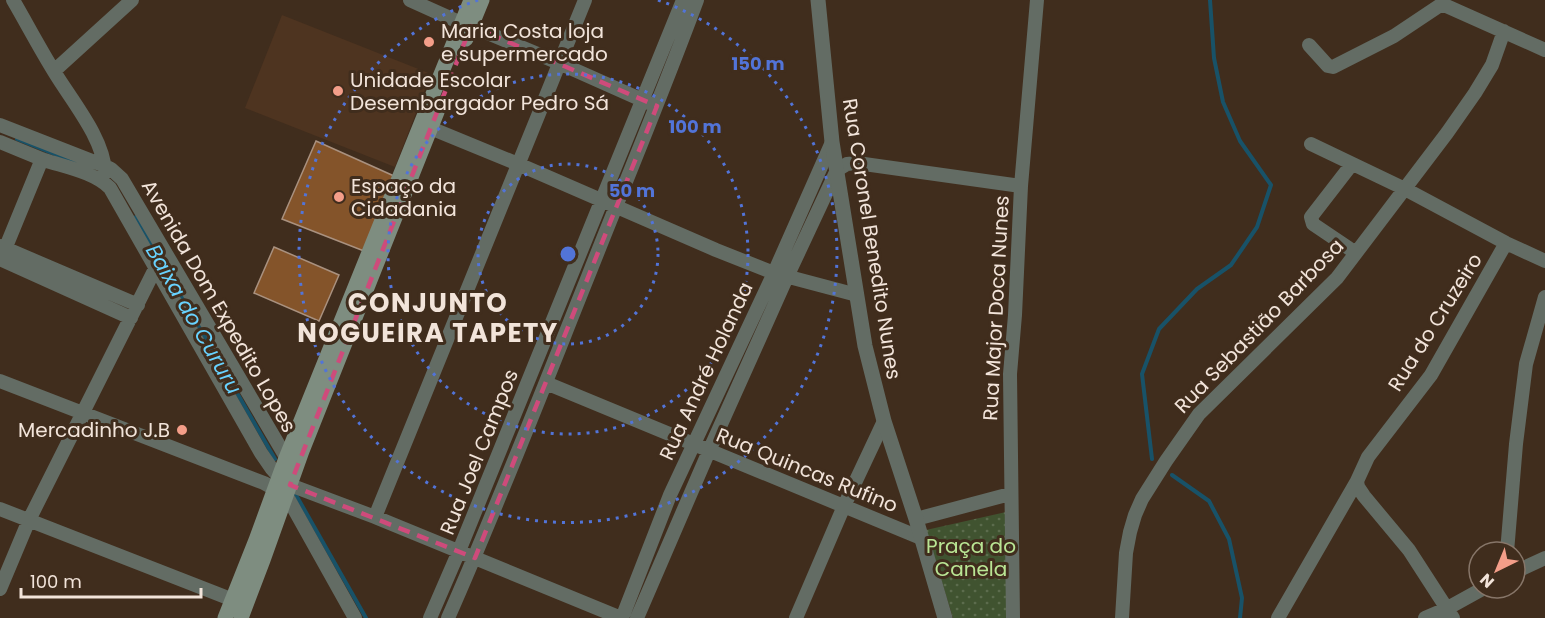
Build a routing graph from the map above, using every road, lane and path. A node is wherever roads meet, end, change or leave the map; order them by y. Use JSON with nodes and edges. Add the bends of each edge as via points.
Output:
{"nodes":[{"id":1,"x":13,"y":0,"type":"edge"},
{"id":2,"x":132,"y":0,"type":"edge"},
{"id":3,"x":410,"y":0,"type":"edge"},
{"id":4,"x":471,"y":0,"type":"edge"},
{"id":5,"x":483,"y":0,"type":"edge"},
{"id":6,"x":585,"y":0,"type":"edge"},
{"id":7,"x":683,"y":0,"type":"edge"},
{"id":8,"x":697,"y":0,"type":"edge"},
{"id":9,"x":818,"y":0,"type":"edge"},
{"id":10,"x":1037,"y":0,"type":"edge"},
{"id":11,"x":1443,"y":2,"type":"edge"},
{"id":12,"x":466,"y":25,"type":"junction"},
{"id":13,"x":1504,"y":31,"type":"junction"},
{"id":14,"x":1309,"y":45,"type":"dead end"},
{"id":15,"x":1545,"y":50,"type":"edge"},
{"id":16,"x":559,"y":63,"type":"junction"},
{"id":17,"x":54,"y":71,"type":"junction"},
{"id":18,"x":642,"y":100,"type":"junction"},
{"id":19,"x":657,"y":106,"type":"junction"},
{"id":20,"x":0,"y":125,"type":"edge"},
{"id":21,"x":425,"y":127,"type":"junction"},
{"id":22,"x":0,"y":142,"type":"edge"},
{"id":23,"x":832,"y":142,"type":"junction"},
{"id":24,"x":1311,"y":144,"type":"dead end"},
{"id":25,"x":42,"y":159,"type":"junction"},
{"id":26,"x":518,"y":164,"type":"junction"},
{"id":27,"x":1352,"y":164,"type":"junction"},
{"id":28,"x":105,"y":166,"type":"junction"},
{"id":29,"x":837,"y":170,"type":"junction"},
{"id":30,"x":105,"y":183,"type":"junction"},
{"id":31,"x":1021,"y":186,"type":"junction"},
{"id":32,"x":1405,"y":189,"type":"junction"},
{"id":33,"x":603,"y":201,"type":"junction"},
{"id":34,"x":616,"y":207,"type":"junction"},
{"id":35,"x":1506,"y":243,"type":"junction"},
{"id":36,"x":1356,"y":253,"type":"junction"},
{"id":37,"x":1,"y":255,"type":"edge"},
{"id":38,"x":1545,"y":261,"type":"edge"},
{"id":39,"x":155,"y":269,"type":"junction"},
{"id":40,"x":780,"y":275,"type":"junction"},
{"id":41,"x":857,"y":294,"type":"junction"},
{"id":42,"x":1545,"y":297,"type":"edge"},
{"id":43,"x":134,"y":312,"type":"junction"},
{"id":44,"x":0,"y":381,"type":"edge"},
{"id":45,"x":546,"y":383,"type":"junction"},
{"id":46,"x":83,"y":413,"type":"junction"},
{"id":47,"x":884,"y":421,"type":"junction"},
{"id":48,"x":693,"y":444,"type":"junction"},
{"id":49,"x":709,"y":451,"type":"junction"},
{"id":50,"x":285,"y":479,"type":"junction"},
{"id":51,"x":1357,"y":481,"type":"junction"},
{"id":52,"x":1010,"y":494,"type":"junction"},
{"id":53,"x":844,"y":506,"type":"junction"},
{"id":54,"x":0,"y":509,"type":"edge"},
{"id":55,"x":375,"y":517,"type":"junction"},
{"id":56,"x":916,"y":519,"type":"junction"},
{"id":57,"x":29,"y":520,"type":"junction"},
{"id":58,"x":921,"y":538,"type":"junction"},
{"id":59,"x":1508,"y":540,"type":"edge"},
{"id":60,"x":459,"y":551,"type":"junction"},
{"id":61,"x":474,"y":558,"type":"junction"},
{"id":62,"x":1545,"y":558,"type":"edge"},
{"id":63,"x":1527,"y":566,"type":"edge"},
{"id":64,"x":0,"y":589,"type":"edge"},
{"id":65,"x":1468,"y":600,"type":"edge"},
{"id":66,"x":240,"y":608,"type":"edge"},
{"id":67,"x":1450,"y":613,"type":"edge"},
{"id":68,"x":225,"y":618,"type":"edge"},
{"id":69,"x":355,"y":618,"type":"edge"},
{"id":70,"x":430,"y":618,"type":"edge"},
{"id":71,"x":448,"y":618,"type":"edge"},
{"id":72,"x":621,"y":618,"type":"edge"},
{"id":73,"x":638,"y":618,"type":"edge"},
{"id":74,"x":796,"y":618,"type":"edge"},
{"id":75,"x":945,"y":618,"type":"edge"},
{"id":76,"x":1013,"y":618,"type":"edge"},
{"id":77,"x":1122,"y":618,"type":"edge"},
{"id":78,"x":1278,"y":618,"type":"edge"},
{"id":79,"x":1425,"y":618,"type":"edge"}],
"edges":[{"from":1,"to":17,"type":"street","name":"Avenida Dom Expedito Lopes"},
{"from":2,"to":17,"type":"street"},
{"from":3,"to":12,"type":"street"},
{"from":4,"to":12,"type":"main road"},
{"from":5,"to":12,"type":"main road"},
{"from":6,"to":16,"type":"street"},
{"from":7,"to":18,"type":"street","name":"Rua Joel Campos"},
{"from":8,"to":19,"type":"street","name":"Rua Joel Campos"},
{"from":9,"to":23,"type":"street","name":"Rua Coronel Benedito Nunes"},
{"from":10,"to":31,"type":"street","name":"Rua Major Doca Nunes"},
{"from":11,"to":13,"type":"street"},
{"from":11,"to":14,"type":"street","via":[[1394,36],[1333,67]]},
{"from":12,"to":16,"type":"street"},
{"from":12,"to":21,"type":"main road"},
{"from":13,"to":15,"type":"street"},
{"from":13,"to":32,"type":"street","name":"Rua Sebastião Barbosa","via":[[1486,76]]},
{"from":16,"to":18,"type":"street"},
{"from":16,"to":26,"type":"street"},
{"from":17,"to":28,"type":"street","name":"Avenida Dom Expedito Lopes","via":[[97,141]]},
{"from":18,"to":19,"type":"street"},
{"from":18,"to":33,"type":"street","name":"Rua Joel Campos"},
{"from":19,"to":34,"type":"street","name":"Rua Joel Campos"},
{"from":20,"to":28,"type":"street"},
{"from":21,"to":26,"type":"street"},
{"from":21,"to":50,"type":"main road"},
{"from":22,"to":25,"type":"street"},
{"from":23,"to":29,"type":"street","name":"Rua Coronel Benedito Nunes"},
{"from":23,"to":40,"type":"street","name":"Rua André Holanda"},
{"from":24,"to":27,"type":"street"},
{"from":25,"to":30,"type":"street"},
{"from":25,"to":37,"type":"street"},
{"from":26,"to":33,"type":"street"},
{"from":26,"to":55,"type":"street"},
{"from":27,"to":32,"type":"street"},
{"from":27,"to":36,"type":"street","via":[[1311,217],[1313,224]]},
{"from":28,"to":30,"type":"street","name":"Avenida Dom Expedito Lopes"},
{"from":28,"to":50,"type":"street","name":"Avenida Dom Expedito Lopes","via":[[122,179]]},
{"from":29,"to":31,"type":"street","via":[[857,163]]},
{"from":29,"to":40,"type":"street","name":"Rua André Holanda"},
{"from":29,"to":41,"type":"street","name":"Rua Coronel Benedito Nunes"},
{"from":30,"to":39,"type":"street","name":"Avenida Dom Expedito Lopes"},
{"from":31,"to":52,"type":"street","name":"Rua Major Doca Nunes","via":[[1010,374]]},
{"from":32,"to":35,"type":"street"},
{"from":32,"to":36,"type":"street","name":"Rua Sebastião Barbosa"},
{"from":33,"to":34,"type":"street"},
{"from":33,"to":60,"type":"street","name":"Rua Joel Campos"},
{"from":34,"to":40,"type":"street"},
{"from":34,"to":45,"type":"street","name":"Rua Joel Campos"},
{"from":35,"to":38,"type":"street"},
{"from":35,"to":51,"type":"street","name":"Rua do Cruzeiro","via":[[1431,375],[1368,457]]},
{"from":36,"to":77,"type":"street","name":"Rua Sebastião Barbosa","via":[[1337,278],[1198,414],[1166,461],[1142,499],[1130,532]]},
{"from":37,"to":43,"type":"street"},
{"from":39,"to":43,"type":"street"},
{"from":39,"to":50,"type":"street","name":"Avenida Dom Expedito Lopes","via":[[261,453]]},
{"from":40,"to":41,"type":"street"},
{"from":40,"to":48,"type":"street","name":"Rua André Holanda"},
{"from":40,"to":49,"type":"street","name":"Rua André Holanda"},
{"from":41,"to":47,"type":"street","name":"Rua Coronel Benedito Nunes"},
{"from":42,"to":59,"type":"street","via":[[1526,364]]},
{"from":43,"to":46,"type":"street"},
{"from":44,"to":46,"type":"street"},
{"from":45,"to":48,"type":"street","name":"Rua Quincas Rufino"},
{"from":45,"to":61,"type":"street","name":"Rua Joel Campos"},
{"from":46,"to":50,"type":"street"},
{"from":46,"to":57,"type":"street"},
{"from":47,"to":53,"type":"street"},
{"from":47,"to":56,"type":"street","name":"Rua Coronel Benedito Nunes"},
{"from":48,"to":49,"type":"street","name":"Rua Quincas Rufino"},
{"from":48,"to":72,"type":"street","name":"Rua André Holanda"},
{"from":49,"to":53,"type":"street","name":"Rua Quincas Rufino"},
{"from":49,"to":73,"type":"street","name":"Rua André Holanda"},
{"from":50,"to":55,"type":"street"},
{"from":50,"to":66,"type":"main road"},
{"from":50,"to":69,"type":"street","name":"Avenida Dom Expedito Lopes"},
{"from":51,"to":67,"type":"street"},
{"from":51,"to":78,"type":"street","name":"Rua do Cruzeiro"},
{"from":52,"to":56,"type":"street"},
{"from":52,"to":76,"type":"street","name":"Rua Major Doca Nunes"},
{"from":53,"to":58,"type":"street","name":"Rua Quincas Rufino"},
{"from":53,"to":74,"type":"street"},
{"from":54,"to":57,"type":"street"},
{"from":55,"to":60,"type":"street"},
{"from":56,"to":58,"type":"street","name":"Rua Coronel Benedito Nunes"},
{"from":57,"to":64,"type":"street"},
{"from":57,"to":66,"type":"street"},
{"from":58,"to":75,"type":"street","name":"Rua Coronel Benedito Nunes"},
{"from":60,"to":61,"type":"street"},
{"from":60,"to":70,"type":"street","name":"Rua Joel Campos"},
{"from":61,"to":71,"type":"street","name":"Rua Joel Campos"},
{"from":61,"to":72,"type":"street"},
{"from":62,"to":63,"type":"street"},
{"from":65,"to":67,"type":"street"},
{"from":66,"to":68,"type":"main road"},
{"from":67,"to":79,"type":"street"}]}
